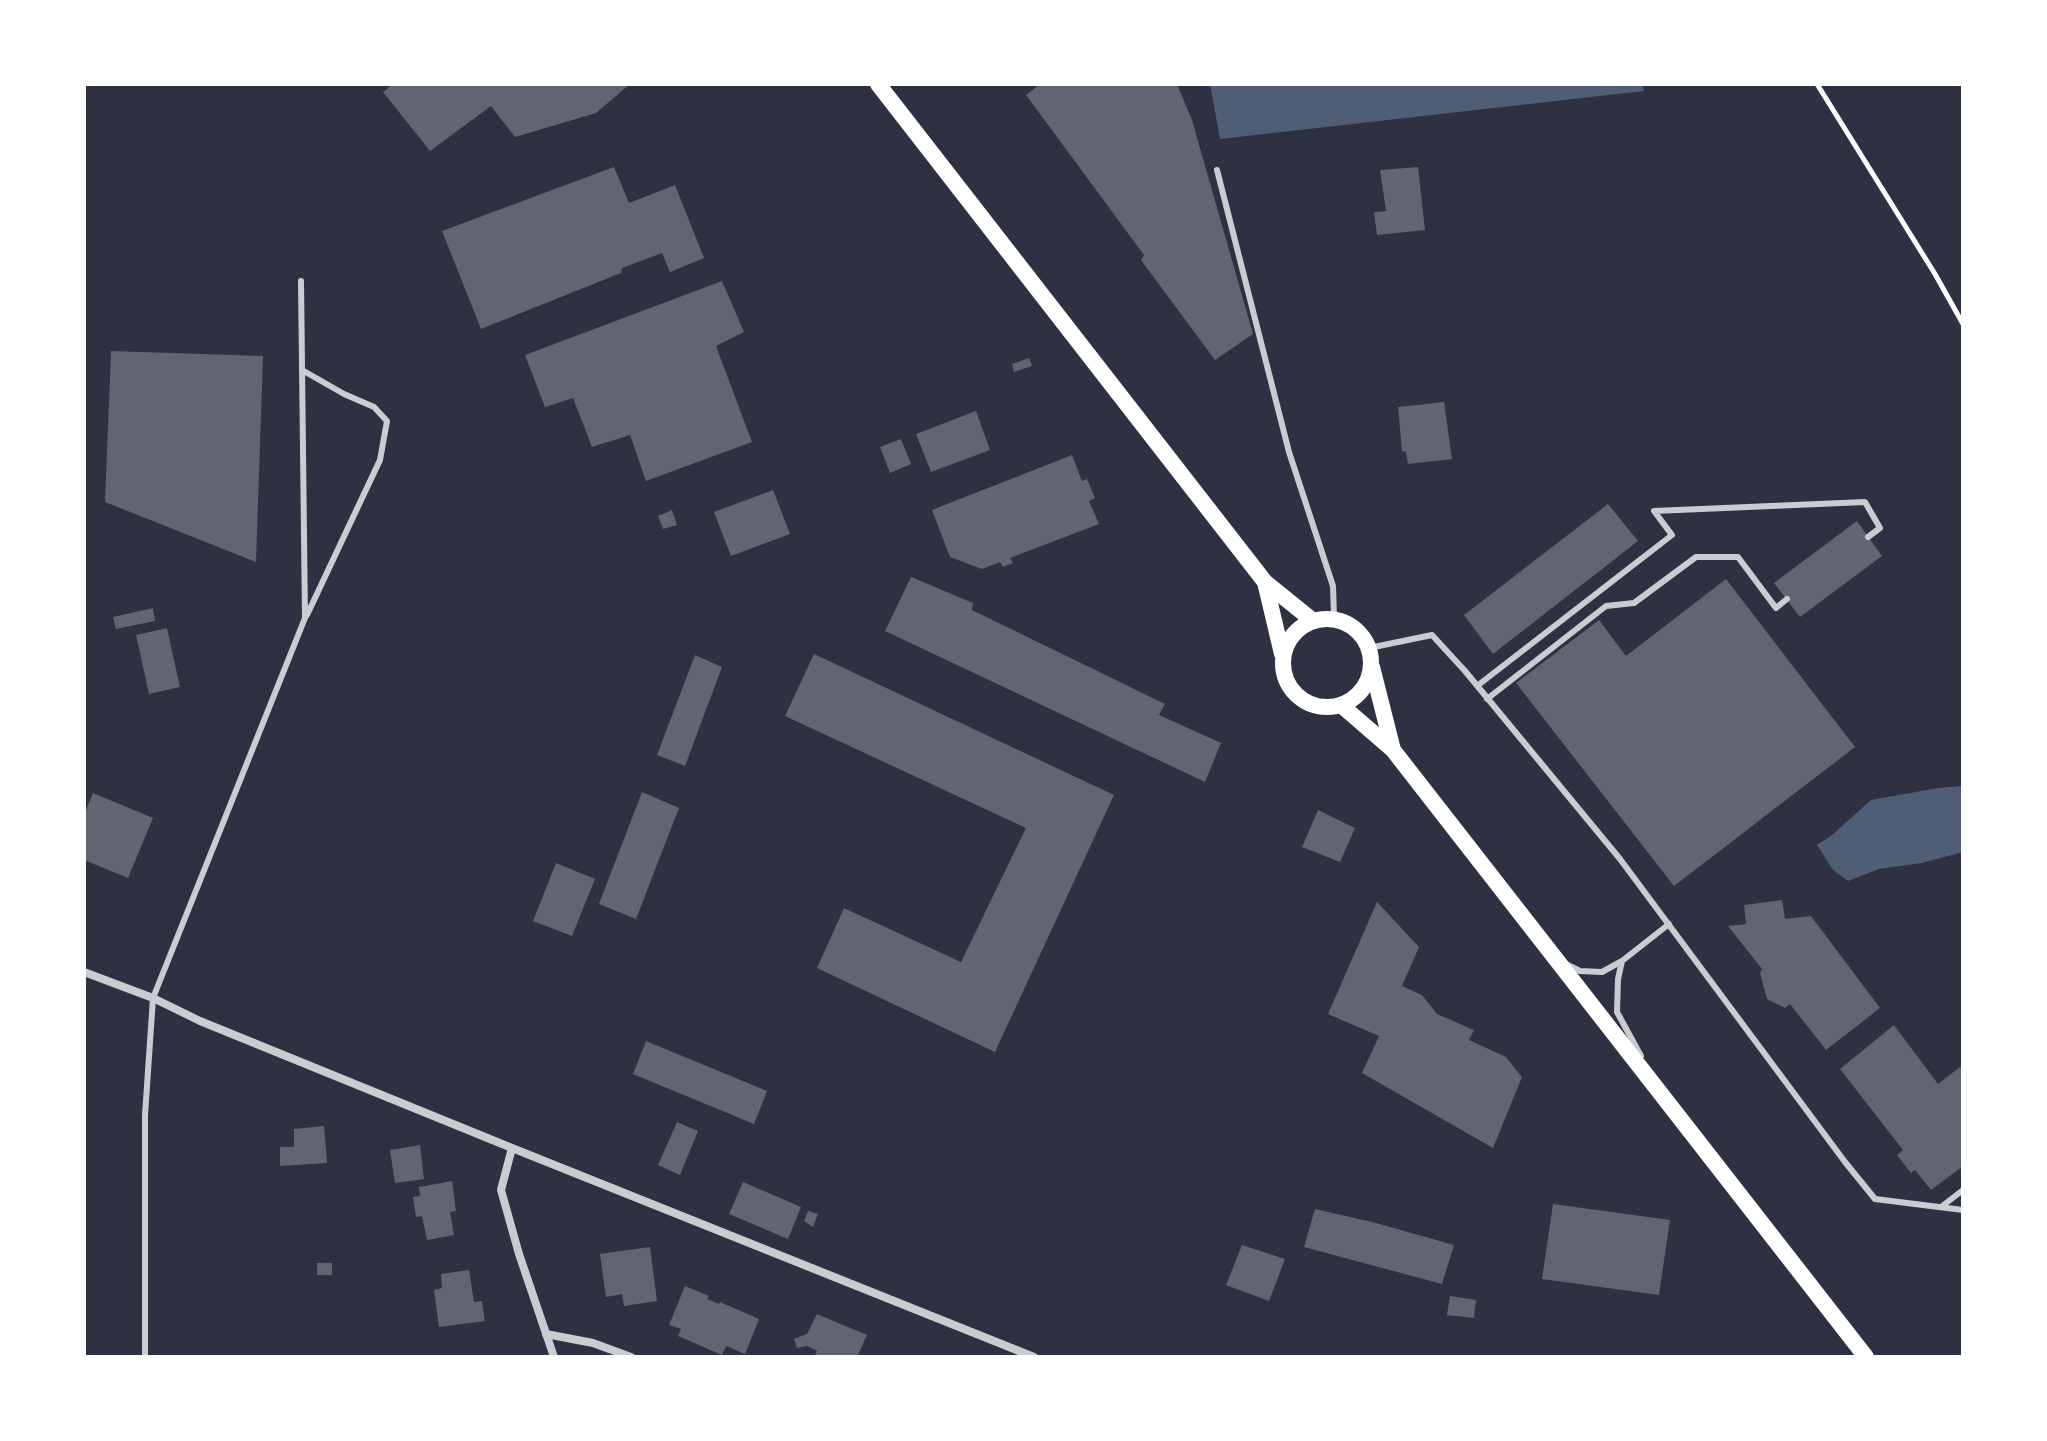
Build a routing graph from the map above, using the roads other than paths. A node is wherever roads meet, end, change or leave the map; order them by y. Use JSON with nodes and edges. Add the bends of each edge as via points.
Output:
{"nodes":[{"id":1,"x":878,"y":84,"type":"edge"},
{"id":2,"x":1217,"y":170,"type":"dead end"},
{"id":3,"x":301,"y":281,"type":"dead end"},
{"id":4,"x":302,"y":370,"type":"junction"},
{"id":5,"x":1868,"y":537,"type":"dead end"},
{"id":6,"x":1265,"y":582,"type":"junction"},
{"id":7,"x":1787,"y":599,"type":"dead end"},
{"id":8,"x":1334,"y":617,"type":"junction"},
{"id":9,"x":305,"y":618,"type":"junction"},
{"id":10,"x":1312,"y":620,"type":"junction"},
{"id":11,"x":1369,"y":648,"type":"junction"},
{"id":12,"x":1282,"y":654,"type":"junction"},
{"id":13,"x":1372,"y":667,"type":"junction"},
{"id":14,"x":1477,"y":686,"type":"junction"},
{"id":15,"x":1487,"y":699,"type":"junction"},
{"id":16,"x":1341,"y":705,"type":"junction"},
{"id":17,"x":1393,"y":750,"type":"junction"},
{"id":18,"x":1669,"y":924,"type":"junction"},
{"id":19,"x":1555,"y":959,"type":"junction"},
{"id":20,"x":1622,"y":961,"type":"junction"},
{"id":21,"x":84,"y":972,"type":"edge"},
{"id":22,"x":153,"y":998,"type":"junction"},
{"id":23,"x":1661,"y":1095,"type":"junction"},
{"id":24,"x":512,"y":1148,"type":"junction"},
{"id":25,"x":1963,"y":1190,"type":"edge"},
{"id":26,"x":1941,"y":1207,"type":"junction"},
{"id":27,"x":1963,"y":1210,"type":"edge"},
{"id":28,"x":546,"y":1334,"type":"junction"},
{"id":29,"x":145,"y":1357,"type":"edge"},
{"id":30,"x":554,"y":1357,"type":"edge"},
{"id":31,"x":631,"y":1357,"type":"edge"},
{"id":32,"x":1034,"y":1357,"type":"edge"},
{"id":33,"x":1866,"y":1357,"type":"edge"}],
"edges":[{"from":1,"to":6,"type":"main road"},
{"from":2,"to":8,"type":"lane","via":[[1289,452],[1333,586]]},
{"from":3,"to":4,"type":"lane"},
{"from":4,"to":9,"type":"lane"},
{"from":4,"to":9,"type":"lane","via":[[374,407],[387,421],[380,460]]},
{"from":5,"to":14,"type":"lane","via":[[1880,528],[1865,502],[1654,511],[1672,535]]},
{"from":6,"to":10,"type":"main road"},
{"from":6,"to":12,"type":"main road"},
{"from":7,"to":15,"type":"lane","via":[[1776,608],[1738,557],[1696,557],[1634,603],[1606,606]]},
{"from":8,"to":10,"type":"main road"},
{"from":8,"to":11,"type":"main road","via":[[1354,627]]},
{"from":9,"to":22,"type":"lane"},
{"from":10,"to":12,"type":"main road","via":[[1292,633]]},
{"from":11,"to":13,"type":"main road"},
{"from":11,"to":14,"type":"lane","via":[[1432,635]]},
{"from":12,"to":16,"type":"main road","via":[[1284,677],[1297,697],[1318,707]]},
{"from":13,"to":16,"type":"main road","via":[[1362,691]]},
{"from":13,"to":17,"type":"main road"},
{"from":14,"to":15,"type":"lane"},
{"from":15,"to":18,"type":"lane"},
{"from":16,"to":17,"type":"main road"},
{"from":17,"to":19,"type":"main road"},
{"from":18,"to":20,"type":"lane"},
{"from":18,"to":26,"type":"lane","via":[[1875,1199]]},
{"from":19,"to":20,"type":"lane","via":[[1580,971],[1602,972]]},
{"from":19,"to":23,"type":"main road"},
{"from":20,"to":23,"type":"lane","via":[[1617,1012]]},
{"from":21,"to":22,"type":"street"},
{"from":22,"to":24,"type":"street"},
{"from":22,"to":29,"type":"lane","via":[[145,1115]]},
{"from":23,"to":33,"type":"main road"},
{"from":24,"to":28,"type":"street","via":[[501,1190]]},
{"from":24,"to":32,"type":"street"},
{"from":25,"to":26,"type":"lane"},
{"from":26,"to":27,"type":"lane"},
{"from":28,"to":30,"type":"street"},
{"from":28,"to":31,"type":"street"}]}
